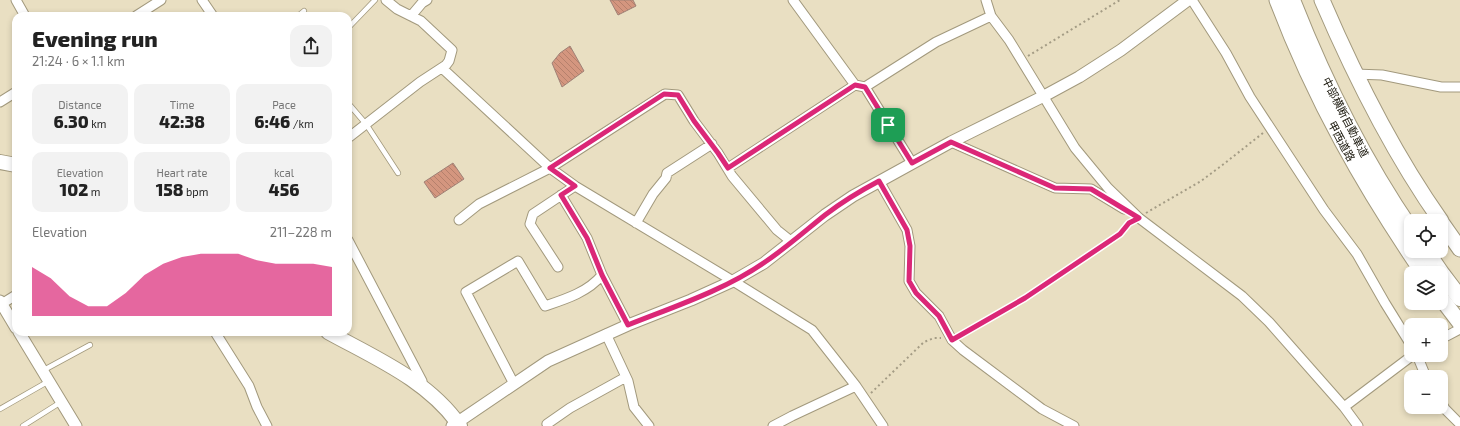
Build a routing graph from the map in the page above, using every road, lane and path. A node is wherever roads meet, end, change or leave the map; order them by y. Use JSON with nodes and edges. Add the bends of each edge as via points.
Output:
{"nodes":[{"id":1,"x":16,"y":0,"type":"edge"},
{"id":2,"x":161,"y":0,"type":"edge"},
{"id":3,"x":202,"y":0,"type":"edge"},
{"id":4,"x":374,"y":0,"type":"edge"},
{"id":5,"x":386,"y":0,"type":"edge"},
{"id":6,"x":427,"y":0,"type":"edge"},
{"id":7,"x":793,"y":0,"type":"edge"},
{"id":8,"x":986,"y":0,"type":"edge"},
{"id":9,"x":1120,"y":0,"type":"edge"},
{"id":10,"x":1188,"y":0,"type":"edge"},
{"id":11,"x":1192,"y":0,"type":"edge"},
{"id":12,"x":1277,"y":0,"type":"edge"},
{"id":13,"x":1292,"y":0,"type":"edge"},
{"id":14,"x":1322,"y":0,"type":"edge"},
{"id":15,"x":23,"y":12,"type":"edge"},
{"id":16,"x":142,"y":12,"type":"edge"},
{"id":17,"x":210,"y":12,"type":"edge"},
{"id":18,"x":411,"y":16,"type":"junction"},
{"id":19,"x":991,"y":16,"type":"junction"},
{"id":20,"x":352,"y":24,"type":"edge"},
{"id":21,"x":1021,"y":60,"type":"junction"},
{"id":22,"x":442,"y":68,"type":"junction"},
{"id":23,"x":1355,"y":74,"type":"junction"},
{"id":24,"x":855,"y":85,"type":"junction"},
{"id":25,"x":865,"y":87,"type":"junction"},
{"id":26,"x":1460,"y":87,"type":"edge"},
{"id":27,"x":12,"y":94,"type":"edge"},
{"id":28,"x":1044,"y":96,"type":"junction"},
{"id":29,"x":0,"y":102,"type":"edge"},
{"id":30,"x":352,"y":108,"type":"edge"},
{"id":31,"x":366,"y":124,"type":"junction"},
{"id":32,"x":1270,"y":127,"type":"junction"},
{"id":33,"x":352,"y":135,"type":"edge"},
{"id":34,"x":951,"y":142,"type":"junction"},
{"id":35,"x":712,"y":144,"type":"junction"},
{"id":36,"x":0,"y":162,"type":"edge"},
{"id":37,"x":912,"y":163,"type":"junction"},
{"id":38,"x":12,"y":164,"type":"edge"},
{"id":39,"x":550,"y":168,"type":"junction"},
{"id":40,"x":728,"y":168,"type":"junction"},
{"id":41,"x":398,"y":173,"type":"dead end"},
{"id":42,"x":879,"y":181,"type":"junction"},
{"id":43,"x":575,"y":186,"type":"junction"},
{"id":44,"x":561,"y":195,"type":"junction"},
{"id":45,"x":1436,"y":214,"type":"edge"},
{"id":46,"x":1139,"y":218,"type":"junction"},
{"id":47,"x":460,"y":220,"type":"dead end"},
{"id":48,"x":1404,"y":220,"type":"edge"},
{"id":49,"x":636,"y":223,"type":"junction"},
{"id":50,"x":1448,"y":231,"type":"edge"},
{"id":51,"x":792,"y":242,"type":"junction"},
{"id":52,"x":352,"y":248,"type":"edge"},
{"id":53,"x":1460,"y":249,"type":"edge"},
{"id":54,"x":1418,"y":266,"type":"edge"},
{"id":55,"x":558,"y":267,"type":"dead end"},
{"id":56,"x":602,"y":275,"type":"junction"},
{"id":57,"x":733,"y":281,"type":"junction"},
{"id":58,"x":1448,"y":282,"type":"edge"},
{"id":59,"x":12,"y":297,"type":"edge"},
{"id":60,"x":1460,"y":298,"type":"edge"},
{"id":61,"x":1,"y":304,"type":"edge"},
{"id":62,"x":1448,"y":307,"type":"edge"},
{"id":63,"x":12,"y":322,"type":"edge"},
{"id":64,"x":1460,"y":323,"type":"edge"},
{"id":65,"x":628,"y":325,"type":"junction"},
{"id":66,"x":1460,"y":329,"type":"edge"},
{"id":67,"x":606,"y":334,"type":"junction"},
{"id":68,"x":1404,"y":334,"type":"edge"},
{"id":69,"x":1448,"y":335,"type":"edge"},
{"id":70,"x":21,"y":336,"type":"edge"},
{"id":71,"x":218,"y":336,"type":"edge"},
{"id":72,"x":335,"y":336,"type":"edge"},
{"id":73,"x":952,"y":340,"type":"junction"},
{"id":74,"x":90,"y":345,"type":"dead end"},
{"id":75,"x":1404,"y":362,"type":"edge"},
{"id":76,"x":42,"y":371,"type":"junction"},
{"id":77,"x":626,"y":377,"type":"junction"},
{"id":78,"x":49,"y":381,"type":"junction"},
{"id":79,"x":514,"y":384,"type":"junction"},
{"id":80,"x":856,"y":386,"type":"junction"},
{"id":81,"x":422,"y":387,"type":"junction"},
{"id":82,"x":865,"y":399,"type":"junction"},
{"id":83,"x":61,"y":402,"type":"junction"},
{"id":84,"x":1344,"y":407,"type":"junction"},
{"id":85,"x":0,"y":409,"type":"edge"},
{"id":86,"x":1448,"y":412,"type":"edge"},
{"id":87,"x":1460,"y":424,"type":"edge"},
{"id":88,"x":456,"y":425,"type":"edge"},
{"id":89,"x":23,"y":426,"type":"edge"},
{"id":90,"x":76,"y":426,"type":"edge"},
{"id":91,"x":267,"y":426,"type":"edge"},
{"id":92,"x":548,"y":426,"type":"edge"},
{"id":93,"x":649,"y":426,"type":"edge"},
{"id":94,"x":772,"y":426,"type":"edge"},
{"id":95,"x":883,"y":426,"type":"edge"},
{"id":96,"x":1074,"y":426,"type":"edge"},
{"id":97,"x":1357,"y":426,"type":"edge"}],
"edges":[{"from":1,"to":15,"type":"street"},
{"from":2,"to":16,"type":"street"},
{"from":3,"to":17,"type":"street"},
{"from":4,"to":20,"type":"lane"},
{"from":5,"to":18,"type":"street"},
{"from":6,"to":18,"type":"street"},
{"from":7,"to":24,"type":"street"},
{"from":8,"to":19,"type":"street"},
{"from":9,"to":21,"type":"path"},
{"from":10,"to":28,"type":"street","via":[[1121,50]]},
{"from":11,"to":32,"type":"street"},
{"from":12,"to":54,"type":"highway","name":"甲西道路","via":[[1304,65],[1348,154]]},
{"from":13,"to":48,"type":"highway","name":"中部横断自動車道","via":[[1332,91]]},
{"from":14,"to":23,"type":"highway"},
{"from":18,"to":22,"type":"street","via":[[421,21],[452,50],[449,61]]},
{"from":19,"to":21,"type":"street"},
{"from":19,"to":25,"type":"street","via":[[936,42]]},
{"from":21,"to":28,"type":"street"},
{"from":22,"to":31,"type":"street"},
{"from":22,"to":39,"type":"street"},
{"from":23,"to":26,"type":"street","via":[[1382,75],[1441,87]]},
{"from":23,"to":45,"type":"highway","via":[[1406,167]]},
{"from":24,"to":25,"type":"street"},
{"from":24,"to":40,"type":"street"},
{"from":25,"to":37,"type":"street"},
{"from":27,"to":29,"type":"street"},
{"from":28,"to":34,"type":"street"},
{"from":28,"to":46,"type":"street","via":[[1075,148],[1108,188]]},
{"from":30,"to":31,"type":"lane"},
{"from":31,"to":33,"type":"street"},
{"from":31,"to":41,"type":"lane"},
{"from":32,"to":46,"type":"path","via":[[1201,180]]},
{"from":32,"to":68,"type":"street","via":[[1324,210],[1357,254]]},
{"from":34,"to":37,"type":"street"},
{"from":34,"to":46,"type":"street","via":[[1055,188],[1091,189]]},
{"from":35,"to":39,"type":"street","via":[[678,95],[664,94]]},
{"from":35,"to":40,"type":"street"},
{"from":35,"to":49,"type":"street","via":[[667,173]]},
{"from":36,"to":38,"type":"main road"},
{"from":37,"to":42,"type":"street"},
{"from":39,"to":43,"type":"street"},
{"from":39,"to":47,"type":"street","via":[[479,204]]},
{"from":40,"to":51,"type":"street","via":[[777,230]]},
{"from":42,"to":51,"type":"street","via":[[831,211]]},
{"from":42,"to":73,"type":"street","via":[[907,230],[910,246],[909,281],[916,293],[939,316]]},
{"from":43,"to":44,"type":"street"},
{"from":43,"to":49,"type":"street"},
{"from":44,"to":55,"type":"street","via":[[533,214],[530,224]]},
{"from":44,"to":56,"type":"street","via":[[587,238]]},
{"from":46,"to":73,"type":"path","via":[[1129,223],[1120,234],[1025,298]]},
{"from":46,"to":84,"type":"street","via":[[1242,296],[1269,322]]},
{"from":49,"to":57,"type":"street"},
{"from":50,"to":53,"type":"highway"},
{"from":51,"to":57,"type":"street","via":[[764,263]]},
{"from":52,"to":81,"type":"street","via":[[422,381]]},
{"from":56,"to":65,"type":"street"},
{"from":56,"to":79,"type":"street","via":[[573,296],[546,306],[518,261],[466,292]]},
{"from":57,"to":65,"type":"street"},
{"from":57,"to":80,"type":"street","via":[[812,330]]},
{"from":58,"to":60,"type":"highway"},
{"from":59,"to":61,"type":"street"},
{"from":61,"to":63,"type":"street"},
{"from":62,"to":64,"type":"highway"},
{"from":65,"to":67,"type":"street"},
{"from":66,"to":69,"type":"street"},
{"from":67,"to":77,"type":"street"},
{"from":67,"to":79,"type":"street","via":[[548,361]]},
{"from":70,"to":76,"type":"street"},
{"from":71,"to":91,"type":"street","via":[[249,386]]},
{"from":72,"to":81,"type":"main road","via":[[409,377]]},
{"from":73,"to":82,"type":"path","via":[[934,338],[924,342]]},
{"from":73,"to":96,"type":"street","via":[[1042,409]]},
{"from":74,"to":76,"type":"lane"},
{"from":75,"to":84,"type":"street"},
{"from":76,"to":78,"type":"street"},
{"from":77,"to":92,"type":"street","via":[[570,408],[547,424]]},
{"from":77,"to":93,"type":"street","via":[[634,407]]},
{"from":78,"to":83,"type":"street"},
{"from":78,"to":85,"type":"lane"},
{"from":79,"to":88,"type":"street"},
{"from":80,"to":82,"type":"street"},
{"from":80,"to":94,"type":"street"},
{"from":81,"to":88,"type":"main road","via":[[440,402]]},
{"from":82,"to":95,"type":"street"},
{"from":83,"to":89,"type":"lane"},
{"from":83,"to":90,"type":"street"},
{"from":84,"to":97,"type":"street"},
{"from":86,"to":87,"type":"street"}]}
